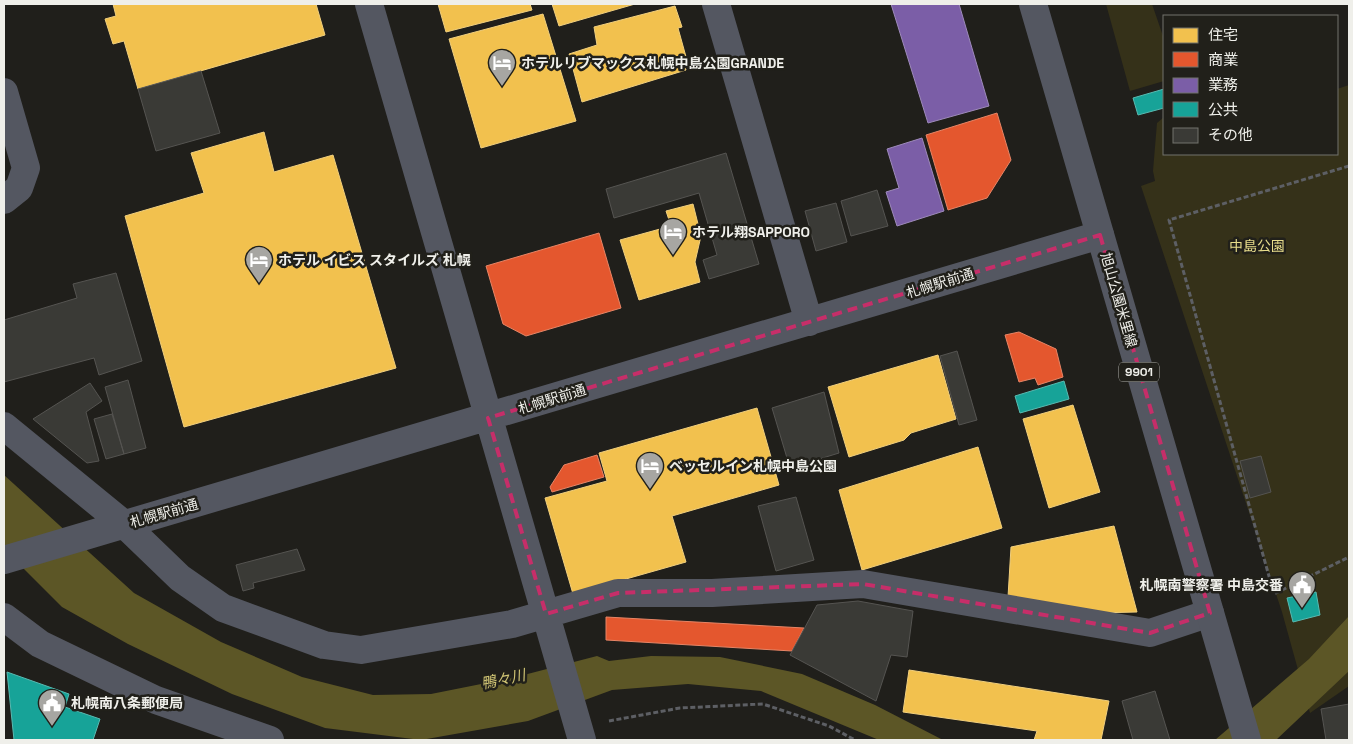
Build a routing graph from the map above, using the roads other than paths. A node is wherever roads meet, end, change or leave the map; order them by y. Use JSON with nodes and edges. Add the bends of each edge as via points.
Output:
{"nodes":[{"id":1,"x":369,"y":4,"type":"edge"},
{"id":2,"x":716,"y":4,"type":"edge"},
{"id":3,"x":1033,"y":4,"type":"edge"},
{"id":4,"x":4,"y":92,"type":"edge"},
{"id":5,"x":4,"y":200,"type":"edge"},
{"id":6,"x":1100,"y":235,"type":"junction"},
{"id":7,"x":809,"y":322,"type":"junction"},
{"id":8,"x":488,"y":418,"type":"junction"},
{"id":9,"x":4,"y":426,"type":"edge"},
{"id":10,"x":125,"y":525,"type":"junction"},
{"id":11,"x":4,"y":560,"type":"edge"},
{"id":12,"x":546,"y":614,"type":"junction"},
{"id":13,"x":1210,"y":614,"type":"junction"},
{"id":14,"x":4,"y":617,"type":"edge"},
{"id":15,"x":270,"y":740,"type":"edge"},
{"id":16,"x":582,"y":740,"type":"edge"},
{"id":17,"x":1247,"y":740,"type":"edge"}],
"edges":[{"from":1,"to":8,"type":"street"},
{"from":2,"to":7,"type":"street"},
{"from":3,"to":6,"type":"street","name":"旭山公園米里線","number":"9901"},
{"from":4,"to":5,"type":"street","via":[[26,168],[19,188]]},
{"from":6,"to":7,"type":"street","name":"札幌駅前通"},
{"from":6,"to":13,"type":"street","name":"旭山公園米里線","number":"9901"},
{"from":7,"to":8,"type":"street","name":"札幌駅前通"},
{"from":8,"to":10,"type":"street","name":"札幌駅前通"},
{"from":8,"to":12,"type":"street"},
{"from":9,"to":10,"type":"street"},
{"from":10,"to":11,"type":"street","name":"札幌駅前通"},
{"from":10,"to":12,"type":"street","via":[[180,578],[222,608],[324,645],[362,650],[512,624]]},
{"from":12,"to":13,"type":"street","via":[[618,594],[712,593],[863,584],[1150,633]]},
{"from":12,"to":16,"type":"street"},
{"from":13,"to":17,"type":"street","name":"旭山公園米里線","number":"9901"},
{"from":14,"to":15,"type":"street","via":[[40,644],[156,700]]}]}
